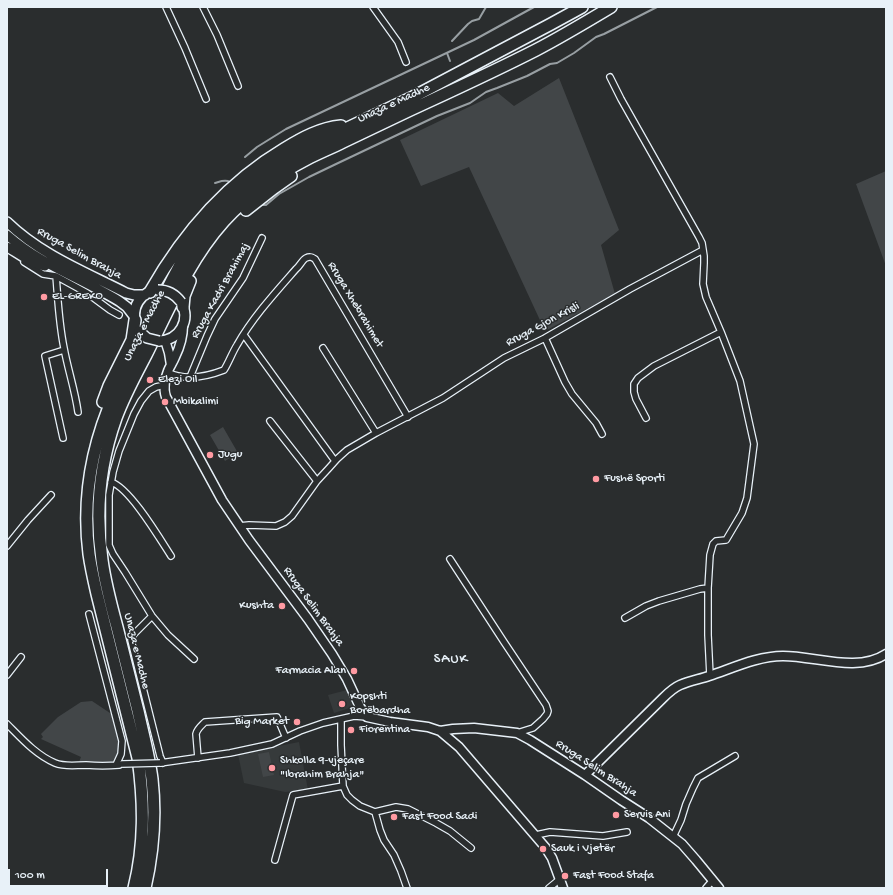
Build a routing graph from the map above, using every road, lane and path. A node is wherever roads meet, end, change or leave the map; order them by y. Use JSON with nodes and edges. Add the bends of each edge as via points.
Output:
{"nodes":[{"id":1,"x":166,"y":7,"type":"edge"},
{"id":2,"x":203,"y":7,"type":"edge"},
{"id":3,"x":373,"y":7,"type":"edge"},
{"id":4,"x":582,"y":7,"type":"edge"},
{"id":5,"x":611,"y":7,"type":"edge"},
{"id":6,"x":406,"y":62,"type":"dead end"},
{"id":7,"x":610,"y":77,"type":"dead end"},
{"id":8,"x":238,"y":86,"type":"dead end"},
{"id":9,"x":206,"y":98,"type":"dead end"},
{"id":10,"x":353,"y":125,"type":"junction"},
{"id":11,"x":323,"y":151,"type":"junction"},
{"id":12,"x":7,"y":222,"type":"edge"},
{"id":13,"x":7,"y":235,"type":"edge"},
{"id":14,"x":262,"y":238,"type":"dead end"},
{"id":15,"x":7,"y":246,"type":"edge"},
{"id":16,"x":703,"y":250,"type":"junction"},
{"id":17,"x":7,"y":251,"type":"edge"},
{"id":18,"x":54,"y":267,"type":"junction"},
{"id":19,"x":56,"y":276,"type":"junction"},
{"id":20,"x":151,"y":292,"type":"junction"},
{"id":21,"x":182,"y":304,"type":"junction"},
{"id":22,"x":119,"y":315,"type":"dead end"},
{"id":23,"x":134,"y":318,"type":"junction"},
{"id":24,"x":183,"y":325,"type":"junction"},
{"id":25,"x":721,"y":332,"type":"junction"},
{"id":26,"x":244,"y":334,"type":"junction"},
{"id":27,"x":544,"y":338,"type":"junction"},
{"id":28,"x":162,"y":341,"type":"junction"},
{"id":29,"x":323,"y":348,"type":"dead end"},
{"id":30,"x":64,"y":350,"type":"junction"},
{"id":31,"x":169,"y":369,"type":"junction"},
{"id":32,"x":190,"y":377,"type":"junction"},
{"id":33,"x":165,"y":385,"type":"junction"},
{"id":34,"x":78,"y":412,"type":"dead end"},
{"id":35,"x":408,"y":416,"type":"junction"},
{"id":36,"x":646,"y":418,"type":"dead end"},
{"id":37,"x":270,"y":421,"type":"dead end"},
{"id":38,"x":376,"y":433,"type":"junction"},
{"id":39,"x":602,"y":434,"type":"dead end"},
{"id":40,"x":63,"y":438,"type":"dead end"},
{"id":41,"x":335,"y":461,"type":"junction"},
{"id":42,"x":111,"y":482,"type":"junction"},
{"id":43,"x":317,"y":482,"type":"junction"},
{"id":44,"x":100,"y":492,"type":"junction"},
{"id":45,"x":51,"y":495,"type":"dead end"},
{"id":46,"x":239,"y":526,"type":"junction"},
{"id":47,"x":7,"y":546,"type":"edge"},
{"id":48,"x":89,"y":554,"type":"junction"},
{"id":49,"x":171,"y":556,"type":"dead end"},
{"id":50,"x":450,"y":559,"type":"dead end"},
{"id":51,"x":708,"y":588,"type":"junction"},
{"id":52,"x":90,"y":614,"type":"dead end"},
{"id":53,"x":152,"y":616,"type":"junction"},
{"id":54,"x":625,"y":618,"type":"dead end"},
{"id":55,"x":886,"y":654,"type":"edge"},
{"id":56,"x":21,"y":657,"type":"dead end"},
{"id":57,"x":194,"y":660,"type":"dead end"},
{"id":58,"x":7,"y":675,"type":"edge"},
{"id":59,"x":710,"y":676,"type":"junction"},
{"id":60,"x":367,"y":717,"type":"junction"},
{"id":61,"x":341,"y":719,"type":"junction"},
{"id":62,"x":7,"y":724,"type":"edge"},
{"id":63,"x":440,"y":731,"type":"junction"},
{"id":64,"x":517,"y":733,"type":"junction"},
{"id":65,"x":286,"y":738,"type":"junction"},
{"id":66,"x":735,"y":756,"type":"dead end"},
{"id":67,"x":198,"y":758,"type":"junction"},
{"id":68,"x":162,"y":763,"type":"junction"},
{"id":69,"x":119,"y":765,"type":"junction"},
{"id":70,"x":585,"y":775,"type":"junction"},
{"id":71,"x":343,"y":786,"type":"junction"},
{"id":72,"x":375,"y":812,"type":"junction"},
{"id":73,"x":627,"y":832,"type":"dead end"},
{"id":74,"x":536,"y":835,"type":"junction"},
{"id":75,"x":673,"y":837,"type":"junction"},
{"id":76,"x":471,"y":848,"type":"dead end"},
{"id":77,"x":275,"y":860,"type":"dead end"},
{"id":78,"x":560,"y":879,"type":"junction"},
{"id":79,"x":713,"y":880,"type":"junction"},
{"id":80,"x":134,"y":888,"type":"edge"},
{"id":81,"x":145,"y":888,"type":"edge"},
{"id":82,"x":407,"y":888,"type":"edge"},
{"id":83,"x":548,"y":888,"type":"edge"},
{"id":84,"x":563,"y":888,"type":"edge"},
{"id":85,"x":706,"y":888,"type":"edge"},
{"id":86,"x":719,"y":888,"type":"edge"}],
"edges":[{"from":1,"to":9,"type":"street"},
{"from":2,"to":8,"type":"street"},
{"from":3,"to":6,"type":"street","via":[[398,42]]},
{"from":4,"to":10,"type":"highway","name":"Unaza e Madhe","via":[[413,97]]},
{"from":5,"to":11,"type":"highway","name":"Unaza e Madhe","via":[[536,50]]},
{"from":7,"to":16,"type":"street","via":[[697,232]]},
{"from":10,"to":20,"type":"highway","via":[[316,132],[276,153],[244,176],[199,221]]},
{"from":10,"to":48,"type":"highway","name":"Unaza e Madhe","via":[[299,151],[250,183],[216,215],[183,259],[114,393],[100,430],[88,497]]},
{"from":11,"to":21,"type":"highway","via":[[304,168],[242,212],[217,238],[193,274]]},
{"from":11,"to":44,"type":"highway","name":"Unaza e Madhe","via":[[273,179],[239,206],[201,252],[180,286],[116,418],[106,453]]},
{"from":12,"to":20,"type":"main road","name":"Rruga Selim Brahja","via":[[18,233],[52,256],[126,293],[134,295]]},
{"from":13,"to":18,"type":"main road","name":"Rruga Selim Brahja","via":[[22,248]]},
{"from":14,"to":32,"type":"street","name":"Rruga Kadri Brahimaj","via":[[243,278],[215,319]]},
{"from":15,"to":18,"type":"main road","via":[[33,262]]},
{"from":16,"to":25,"type":"street","via":[[703,284]]},
{"from":16,"to":27,"type":"street","name":"Rruga Gjon Krisli"},
{"from":17,"to":19,"type":"street","via":[[43,274]]},
{"from":18,"to":23,"type":"main road","name":"Rruga Selim Brahja","via":[[113,297],[123,304]]},
{"from":19,"to":22,"type":"street"},
{"from":19,"to":30,"type":"street"},
{"from":20,"to":21,"type":"main road","bridge":true,"via":[[172,293]]},
{"from":20,"to":23,"type":"main road","via":[[139,300]]},
{"from":21,"to":24,"type":"main road","via":[[185,315]]},
{"from":23,"to":28,"type":"main road","bridge":true,"via":[[139,331],[147,338]]},
{"from":23,"to":48,"type":"highway","via":[[132,340],[109,386],[90,440],[83,503],[83,526]]},
{"from":24,"to":28,"type":"main road","via":[[176,335]]},
{"from":24,"to":31,"type":"street","name":"Rruga Selim Brahja","via":[[181,340]]},
{"from":25,"to":36,"type":"street","via":[[654,366],[638,378],[634,384],[634,392]]},
{"from":25,"to":51,"type":"street","via":[[740,381],[754,444],[747,498],[742,513],[726,540],[713,544]]},
{"from":26,"to":32,"type":"street","name":"Rruga Xhebrahimet","via":[[224,370]]},
{"from":26,"to":35,"type":"street","name":"Rruga Xhebrahimet","via":[[304,259],[312,257]]},
{"from":26,"to":41,"type":"street"},
{"from":27,"to":35,"type":"street","name":"Rruga Gjon Krisli","via":[[504,358],[443,398]]},
{"from":27,"to":39,"type":"street","via":[[572,394]]},
{"from":28,"to":31,"type":"street","name":"Rruga Selim Brahja","via":[[169,353]]},
{"from":28,"to":44,"type":"highway","via":[[153,352],[130,400]]},
{"from":29,"to":38,"type":"street"},
{"from":30,"to":34,"type":"street"},
{"from":30,"to":40,"type":"street","via":[[45,356]]},
{"from":31,"to":32,"type":"street","name":"Rruga Xhebrahimet","via":[[177,376]]},
{"from":31,"to":33,"type":"street","name":"Rruga Selim Brahja"},
{"from":33,"to":42,"type":"street","via":[[149,391],[137,408],[119,451]]},
{"from":33,"to":46,"type":"street","name":"Rruga Selim Brahja","via":[[168,401]]},
{"from":35,"to":38,"type":"street","name":"Rruga Gjon Krisli"},
{"from":37,"to":43,"type":"street"},
{"from":38,"to":41,"type":"street","name":"Rruga Gjon Krisli","via":[[347,450]]},
{"from":41,"to":43,"type":"street","name":"Rruga Gjon Krisli"},
{"from":42,"to":49,"type":"street","via":[[117,484],[140,510]]},
{"from":42,"to":53,"type":"street","via":[[109,545]]},
{"from":43,"to":46,"type":"street","name":"Rruga Gjon Krisli","via":[[285,522],[276,526]]},
{"from":44,"to":81,"type":"highway","name":"Unaza e Madhe","via":[[99,531],[103,570],[145,740],[152,779],[153,839]]},
{"from":45,"to":47,"type":"street"},
{"from":46,"to":60,"type":"street","name":"Rruga Selim Brahja","via":[[332,654]]},
{"from":48,"to":80,"type":"highway","name":"Unaza e Madhe","via":[[138,758],[143,827]]},
{"from":50,"to":64,"type":"street","via":[[548,710],[533,728]]},
{"from":51,"to":54,"type":"street","via":[[659,601]]},
{"from":51,"to":59,"type":"street"},
{"from":52,"to":69,"type":"street","via":[[122,741]]},
{"from":53,"to":57,"type":"street"},
{"from":53,"to":68,"type":"street","via":[[131,640]]},
{"from":55,"to":59,"type":"street","via":[[880,659],[857,663],[773,656]]},
{"from":56,"to":58,"type":"street"},
{"from":59,"to":70,"type":"street","via":[[669,691]]},
{"from":60,"to":61,"type":"street"},
{"from":60,"to":63,"type":"street","name":"Rruga Selim Brahja"},
{"from":61,"to":65,"type":"street","via":[[323,723]]},
{"from":61,"to":71,"type":"street"},
{"from":62,"to":69,"type":"street","via":[[36,751],[55,762],[67,765]]},
{"from":63,"to":64,"type":"street","name":"Rruga Selim Brahja","via":[[474,728]]},
{"from":63,"to":74,"type":"street","via":[[459,747]]},
{"from":64,"to":70,"type":"street","name":"Rruga Selim Brahja"},
{"from":65,"to":67,"type":"street","via":[[272,744]]},
{"from":65,"to":67,"type":"street","via":[[277,717],[205,722],[197,730]]},
{"from":66,"to":75,"type":"street","via":[[698,778]]},
{"from":67,"to":68,"type":"street"},
{"from":68,"to":69,"type":"street","bridge":true},
{"from":70,"to":75,"type":"street","name":"Rruga Selim Brahja"},
{"from":71,"to":72,"type":"street","via":[[352,800]]},
{"from":71,"to":77,"type":"street","via":[[293,795]]},
{"from":72,"to":76,"type":"street","via":[[396,807],[408,809],[450,831]]},
{"from":72,"to":82,"type":"street","via":[[384,840],[402,871]]},
{"from":73,"to":74,"type":"street","via":[[603,836],[550,832]]},
{"from":74,"to":78,"type":"street","via":[[546,847]]},
{"from":75,"to":79,"type":"street","name":"Rruga Selim Brahja"},
{"from":78,"to":83,"type":"street"},
{"from":78,"to":84,"type":"street"},
{"from":79,"to":85,"type":"street"},
{"from":79,"to":86,"type":"street","name":"Rruga Selim Brahja"}]}
